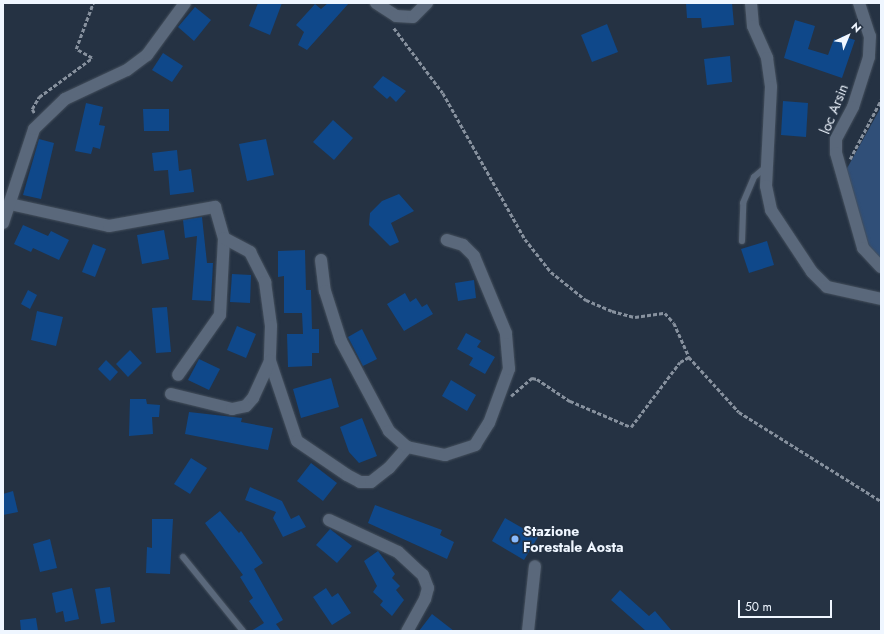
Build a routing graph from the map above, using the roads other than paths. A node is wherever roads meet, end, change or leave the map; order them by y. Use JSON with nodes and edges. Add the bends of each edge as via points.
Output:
{"nodes":[{"id":1,"x":185,"y":3,"type":"edge"},
{"id":2,"x":427,"y":3,"type":"edge"},
{"id":3,"x":751,"y":3,"type":"edge"},
{"id":4,"x":859,"y":3,"type":"edge"},
{"id":5,"x":380,"y":6,"type":"edge"},
{"id":6,"x":768,"y":165,"type":"junction"},
{"id":7,"x":7,"y":201,"type":"edge"},
{"id":8,"x":3,"y":223,"type":"edge"},
{"id":9,"x":224,"y":238,"type":"junction"},
{"id":10,"x":447,"y":240,"type":"dead end"},
{"id":11,"x":742,"y":241,"type":"dead end"},
{"id":12,"x":321,"y":260,"type":"dead end"},
{"id":13,"x":881,"y":267,"type":"edge"},
{"id":14,"x":881,"y":299,"type":"edge"},
{"id":15,"x":270,"y":361,"type":"junction"},
{"id":16,"x":178,"y":375,"type":"dead end"},
{"id":17,"x":171,"y":394,"type":"dead end"},
{"id":18,"x":407,"y":447,"type":"junction"},
{"id":19,"x":329,"y":520,"type":"dead end"},
{"id":20,"x":183,"y":557,"type":"dead end"},
{"id":21,"x":535,"y":566,"type":"dead end"},
{"id":22,"x":243,"y":631,"type":"edge"},
{"id":23,"x":407,"y":631,"type":"edge"},
{"id":24,"x":528,"y":631,"type":"edge"}],
"edges":[{"from":1,"to":7,"type":"street","via":[[147,55],[127,70],[65,99],[42,120],[30,139]]},
{"from":2,"to":5,"type":"street","via":[[413,17],[396,16]]},
{"from":3,"to":6,"type":"street","via":[[753,26],[767,58],[771,87]]},
{"from":4,"to":13,"type":"street","name":"loc Arsin","via":[[870,36],[869,56],[853,107],[836,138],[842,173],[863,248]]},
{"from":6,"to":11,"type":"lane","via":[[754,177],[743,202]]},
{"from":6,"to":14,"type":"street","via":[[766,186],[771,210],[812,272],[835,291]]},
{"from":7,"to":8,"type":"street"},
{"from":7,"to":9,"type":"street","via":[[109,226],[215,207]]},
{"from":9,"to":15,"type":"street","via":[[250,252],[265,282],[271,326]]},
{"from":9,"to":16,"type":"street","via":[[220,314]]},
{"from":10,"to":18,"type":"street","via":[[463,245],[474,256],[506,333],[509,369],[499,398],[475,445],[445,456]]},
{"from":12,"to":18,"type":"street","via":[[325,291],[341,341],[389,431]]},
{"from":15,"to":17,"type":"street","via":[[253,398],[246,406],[232,409]]},
{"from":15,"to":18,"type":"street","via":[[297,441],[347,475],[360,482],[371,482],[389,468]]},
{"from":19,"to":23,"type":"street","via":[[398,552],[424,575],[428,588],[425,599]]},
{"from":20,"to":22,"type":"lane"},
{"from":21,"to":24,"type":"street"}]}
